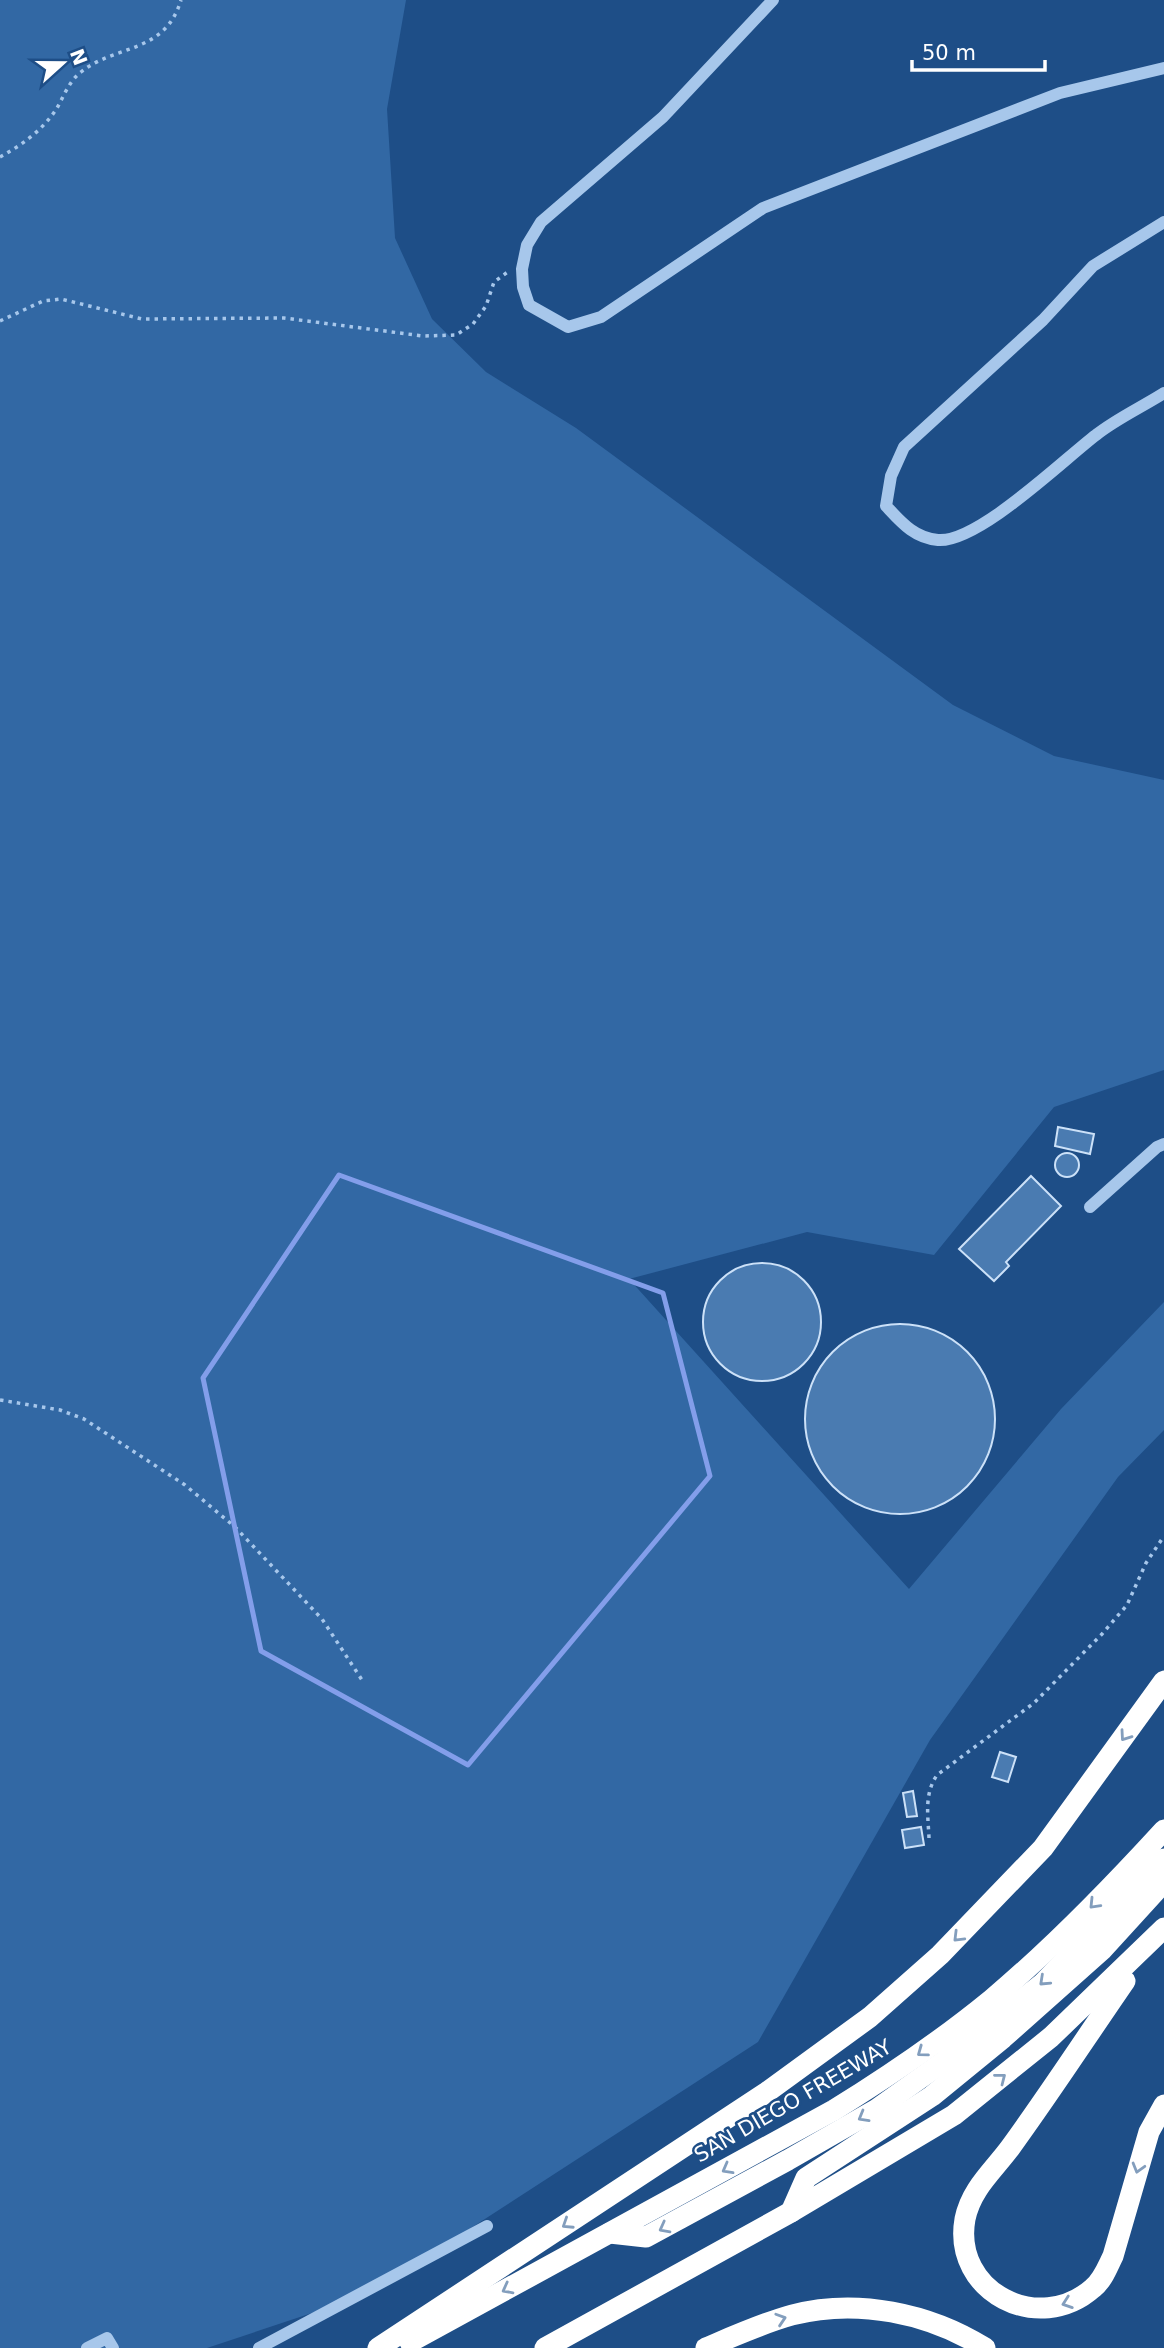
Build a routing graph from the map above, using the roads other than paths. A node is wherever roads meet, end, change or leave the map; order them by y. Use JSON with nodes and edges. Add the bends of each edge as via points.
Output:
{"nodes":[{"id":1,"x":773,"y":0,"type":"edge"},
{"id":2,"x":1164,"y":68,"type":"edge"},
{"id":3,"x":1164,"y":222,"type":"edge"},
{"id":4,"x":1164,"y":393,"type":"edge"},
{"id":5,"x":1164,"y":1144,"type":"edge"},
{"id":6,"x":1090,"y":1207,"type":"dead end"},
{"id":7,"x":1164,"y":1681,"type":"edge"},
{"id":8,"x":1164,"y":1830,"type":"edge"},
{"id":9,"x":1164,"y":1858,"type":"edge"},
{"id":10,"x":1154,"y":1881,"type":"edge"},
{"id":11,"x":1158,"y":1934,"type":"edge"},
{"id":12,"x":1164,"y":2105,"type":"edge"},
{"id":13,"x":791,"y":2212,"type":"junction"},
{"id":14,"x":487,"y":2226,"type":"dead end"},
{"id":15,"x":610,"y":2234,"type":"junction"},
{"id":16,"x":87,"y":2348,"type":"edge"},
{"id":17,"x":113,"y":2348,"type":"edge"},
{"id":18,"x":259,"y":2348,"type":"edge"},
{"id":19,"x":378,"y":2348,"type":"edge"},
{"id":20,"x":398,"y":2348,"type":"edge"},
{"id":21,"x":545,"y":2348,"type":"edge"},
{"id":22,"x":706,"y":2348,"type":"edge"},
{"id":23,"x":985,"y":2348,"type":"edge"}],
"edges":[{"from":1,"to":2,"type":"lane","via":[[663,117],[541,222],[527,245],[522,269],[529,305],[568,327],[601,317],[763,208],[1060,93]]},
{"from":3,"to":4,"type":"lane","via":[[1093,266],[1043,320],[904,447],[891,476],[886,506],[909,531],[939,540],[963,535],[1037,484],[1098,433]]},
{"from":5,"to":6,"type":"lane"},
{"from":7,"to":19,"type":"highway","one_way":true,"via":[[1043,1848],[940,1955],[870,2017],[767,2092]]},
{"from":8,"to":15,"type":"highway","name":"SAN DIEGO FREEWAY","one_way":true,"via":[[1026,1969],[894,2073]]},
{"from":9,"to":10,"type":"highway"},
{"from":10,"to":13,"type":"highway","via":[[1146,1902],[1058,1992],[939,2090],[806,2178]]},
{"from":10,"to":15,"type":"highway","one_way":true,"via":[[1041,1984],[877,2109],[646,2237]]},
{"from":12,"to":11,"type":"highway","one_way":true,"via":[[1149,2132],[1113,2256],[1095,2286],[1065,2305],[1033,2309],[1014,2304],[988,2288],[971,2265],[966,2249],[964,2231],[970,2204]]},
{"from":13,"to":11,"type":"highway","one_way":true,"via":[[954,2115],[1051,2037]]},
{"from":13,"to":21,"type":"highway"},
{"from":14,"to":18,"type":"lane"},
{"from":15,"to":20,"type":"highway","name":"SAN DIEGO FREEWAY","one_way":true},
{"from":16,"to":17,"type":"lane","via":[[107,2338]]},
{"from":22,"to":23,"type":"highway","one_way":true,"via":[[792,2315],[834,2309],[880,2310],[929,2321]]}]}
